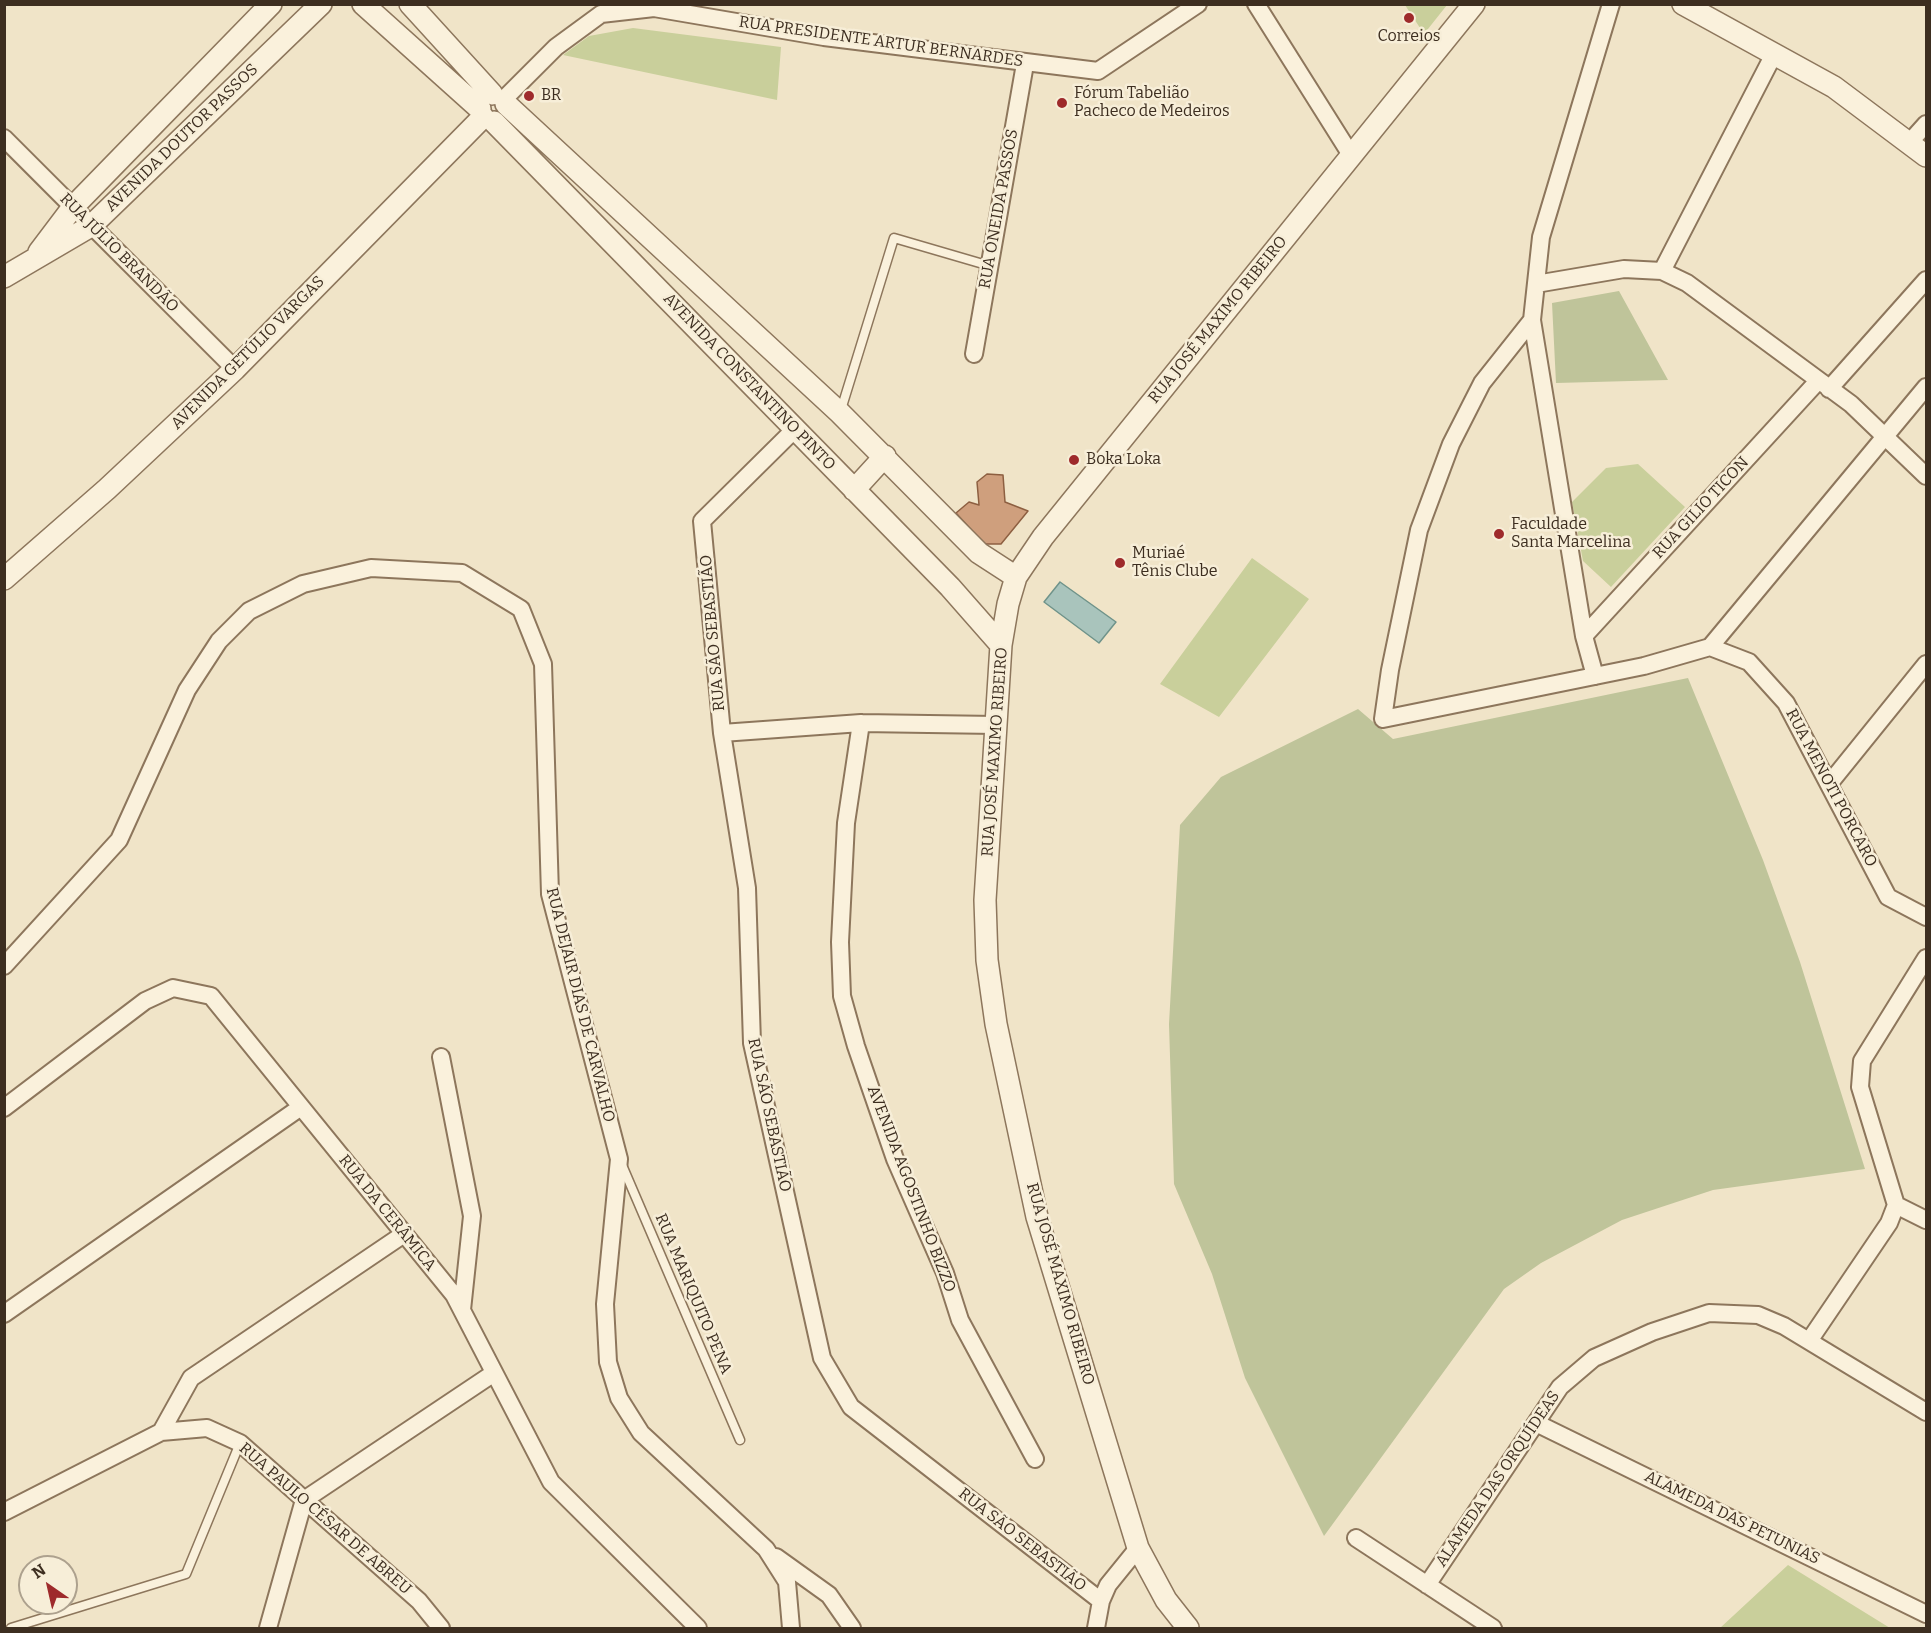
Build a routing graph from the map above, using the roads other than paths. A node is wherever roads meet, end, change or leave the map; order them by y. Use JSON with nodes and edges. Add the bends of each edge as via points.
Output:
{"nodes":[{"id":1,"x":271,"y":4,"type":"edge"},
{"id":2,"x":321,"y":4,"type":"edge"},
{"id":3,"x":363,"y":4,"type":"edge"},
{"id":4,"x":410,"y":4,"type":"edge"},
{"id":5,"x":1198,"y":4,"type":"edge"},
{"id":6,"x":1256,"y":4,"type":"edge"},
{"id":7,"x":1474,"y":4,"type":"edge"},
{"id":8,"x":1611,"y":4,"type":"edge"},
{"id":9,"x":1683,"y":4,"type":"edge"},
{"id":10,"x":1774,"y":54,"type":"junction"},
{"id":11,"x":1024,"y":64,"type":"junction"},
{"id":12,"x":493,"y":107,"type":"junction"},
{"id":13,"x":1926,"y":124,"type":"edge"},
{"id":14,"x":530,"y":126,"type":"junction"},
{"id":15,"x":4,"y":138,"type":"edge"},
{"id":16,"x":1909,"y":143,"type":"junction"},
{"id":17,"x":515,"y":144,"type":"junction"},
{"id":18,"x":1351,"y":155,"type":"junction"},
{"id":19,"x":1926,"y":156,"type":"edge"},
{"id":20,"x":73,"y":207,"type":"junction"},
{"id":21,"x":91,"y":226,"type":"junction"},
{"id":22,"x":34,"y":260,"type":"junction"},
{"id":23,"x":990,"y":266,"type":"junction"},
{"id":24,"x":1662,"y":271,"type":"junction"},
{"id":25,"x":4,"y":277,"type":"edge"},
{"id":26,"x":1926,"y":280,"type":"edge"},
{"id":27,"x":1536,"y":284,"type":"junction"},
{"id":28,"x":1532,"y":320,"type":"junction"},
{"id":29,"x":974,"y":354,"type":"dead end"},
{"id":30,"x":235,"y":369,"type":"junction"},
{"id":31,"x":1824,"y":385,"type":"junction"},
{"id":32,"x":1926,"y":387,"type":"edge"},
{"id":33,"x":840,"y":413,"type":"junction"},
{"id":34,"x":795,"y":429,"type":"junction"},
{"id":35,"x":1884,"y":435,"type":"junction"},
{"id":36,"x":885,"y":456,"type":"junction"},
{"id":37,"x":1926,"y":476,"type":"edge"},
{"id":38,"x":855,"y":490,"type":"junction"},
{"id":39,"x":1016,"y":577,"type":"junction"},
{"id":40,"x":4,"y":579,"type":"edge"},
{"id":41,"x":1584,"y":636,"type":"junction"},
{"id":42,"x":1001,"y":645,"type":"junction"},
{"id":43,"x":1710,"y":648,"type":"junction"},
{"id":44,"x":1926,"y":664,"type":"edge"},
{"id":45,"x":1595,"y":676,"type":"junction"},
{"id":46,"x":861,"y":723,"type":"junction"},
{"id":47,"x":996,"y":725,"type":"junction"},
{"id":48,"x":722,"y":733,"type":"junction"},
{"id":49,"x":1829,"y":784,"type":"junction"},
{"id":50,"x":1926,"y":916,"type":"edge"},
{"id":51,"x":1926,"y":957,"type":"edge"},
{"id":52,"x":4,"y":966,"type":"edge"},
{"id":53,"x":441,"y":1057,"type":"dead end"},
{"id":54,"x":301,"y":1107,"type":"junction"},
{"id":55,"x":4,"y":1108,"type":"edge"},
{"id":56,"x":619,"y":1159,"type":"junction"},
{"id":57,"x":1896,"y":1205,"type":"junction"},
{"id":58,"x":1926,"y":1220,"type":"edge"},
{"id":59,"x":404,"y":1234,"type":"junction"},
{"id":60,"x":462,"y":1310,"type":"junction"},
{"id":61,"x":4,"y":1314,"type":"edge"},
{"id":62,"x":1809,"y":1341,"type":"junction"},
{"id":63,"x":494,"y":1373,"type":"junction"},
{"id":64,"x":1926,"y":1412,"type":"edge"},
{"id":65,"x":1536,"y":1423,"type":"junction"},
{"id":66,"x":160,"y":1432,"type":"junction"},
{"id":67,"x":740,"y":1440,"type":"dead end"},
{"id":68,"x":240,"y":1443,"type":"junction"},
{"id":69,"x":1035,"y":1459,"type":"dead end"},
{"id":70,"x":304,"y":1500,"type":"junction"},
{"id":71,"x":4,"y":1512,"type":"edge"},
{"id":72,"x":1356,"y":1538,"type":"dead end"},
{"id":73,"x":1138,"y":1548,"type":"junction"},
{"id":74,"x":766,"y":1550,"type":"junction"},
{"id":75,"x":1427,"y":1585,"type":"junction"},
{"id":76,"x":1101,"y":1600,"type":"junction"},
{"id":77,"x":1926,"y":1614,"type":"edge"},
{"id":78,"x":11,"y":1629,"type":"edge"},
{"id":79,"x":268,"y":1629,"type":"edge"},
{"id":80,"x":441,"y":1629,"type":"edge"},
{"id":81,"x":698,"y":1629,"type":"edge"},
{"id":82,"x":791,"y":1629,"type":"edge"},
{"id":83,"x":852,"y":1629,"type":"edge"},
{"id":84,"x":1096,"y":1629,"type":"edge"},
{"id":85,"x":1188,"y":1629,"type":"edge"},
{"id":86,"x":1493,"y":1629,"type":"edge"}],
"edges":[{"from":1,"to":20,"type":"street","name":"AVENIDA DOUTOR PASSOS"},
{"from":2,"to":21,"type":"street","name":"AVENIDA DOUTOR PASSOS"},
{"from":3,"to":12,"type":"street","name":"AVENIDA CONSTANTINO PINTO"},
{"from":4,"to":12,"type":"street","name":"AVENIDA CONSTANTINO PINTO"},
{"from":5,"to":11,"type":"street","name":"RUA PRESIDENTE ARTUR BERNARDES","via":[[1098,71]]},
{"from":6,"to":18,"type":"street"},
{"from":7,"to":18,"type":"street","name":"RUA JOSÉ MAXIMO RIBEIRO"},
{"from":8,"to":27,"type":"street","via":[[1541,237]]},
{"from":9,"to":10,"type":"street"},
{"from":10,"to":16,"type":"street","via":[[1834,87]]},
{"from":10,"to":24,"type":"street"},
{"from":11,"to":12,"type":"street","name":"RUA PRESIDENTE ARTUR BERNARDES","via":[[654,9],[601,14],[556,47]]},
{"from":11,"to":23,"type":"street","name":"RUA ONEIDA PASSOS"},
{"from":12,"to":14,"type":"street","name":"AVENIDA CONSTANTINO PINTO"},
{"from":12,"to":17,"type":"street","name":"AVENIDA CONSTANTINO PINTO"},
{"from":12,"to":30,"type":"street","name":"AVENIDA GETÚLIO VARGAS"},
{"from":13,"to":16,"type":"street"},
{"from":14,"to":17,"type":"street","via":[[517,130]]},
{"from":14,"to":33,"type":"street","name":"AVENIDA CONSTANTINO PINTO"},
{"from":15,"to":20,"type":"street","name":"RUA JÚLIO BRANDÃO"},
{"from":16,"to":19,"type":"street"},
{"from":17,"to":34,"type":"street","name":"AVENIDA CONSTANTINO PINTO"},
{"from":18,"to":39,"type":"street","name":"RUA JOSÉ MAXIMO RIBEIRO","via":[[1043,537]]},
{"from":20,"to":21,"type":"street","name":"RUA JÚLIO BRANDÃO"},
{"from":20,"to":22,"type":"street","name":"AVENIDA DOUTOR PASSOS"},
{"from":21,"to":22,"type":"street","name":"AVENIDA DOUTOR PASSOS"},
{"from":21,"to":30,"type":"street","name":"RUA JÚLIO BRANDÃO"},
{"from":22,"to":25,"type":"street","name":"AVENIDA DOUTOR PASSOS"},
{"from":23,"to":29,"type":"street","name":"RUA ONEIDA PASSOS"},
{"from":23,"to":33,"type":"lane","via":[[894,238]]},
{"from":24,"to":27,"type":"street","via":[[1624,269]]},
{"from":24,"to":31,"type":"street","via":[[1687,283]]},
{"from":26,"to":31,"type":"street","name":"RUA GILIO TICON"},
{"from":27,"to":28,"type":"street"},
{"from":28,"to":41,"type":"street"},
{"from":28,"to":45,"type":"street","via":[[1482,383],[1451,444],[1419,530],[1383,719]]},
{"from":30,"to":40,"type":"street","name":"AVENIDA GETÚLIO VARGAS"},
{"from":31,"to":35,"type":"street"},
{"from":31,"to":41,"type":"street","name":"RUA GILIO TICON"},
{"from":32,"to":35,"type":"street"},
{"from":33,"to":36,"type":"street","name":"AVENIDA CONSTANTINO PINTO"},
{"from":34,"to":38,"type":"street","name":"AVENIDA CONSTANTINO PINTO"},
{"from":34,"to":48,"type":"street","name":"RUA SÃO SEBASTIÃO","via":[[702,520]]},
{"from":35,"to":37,"type":"street"},
{"from":35,"to":43,"type":"street"},
{"from":36,"to":38,"type":"street"},
{"from":36,"to":39,"type":"street","name":"AVENIDA CONSTANTINO PINTO","via":[[979,553]]},
{"from":38,"to":42,"type":"street","name":"AVENIDA CONSTANTINO PINTO","via":[[950,586]]},
{"from":39,"to":42,"type":"street","name":"RUA JOSÉ MAXIMO RIBEIRO"},
{"from":41,"to":45,"type":"street"},
{"from":42,"to":47,"type":"street","name":"RUA JOSÉ MAXIMO RIBEIRO"},
{"from":43,"to":45,"type":"street"},
{"from":43,"to":49,"type":"street","name":"RUA MENOTI PORCARO","via":[[1749,662],[1786,703]]},
{"from":44,"to":49,"type":"street"},
{"from":46,"to":47,"type":"street"},
{"from":46,"to":48,"type":"street"},
{"from":46,"to":69,"type":"street","name":"AVENIDA AGOSTINHO BIZZO","via":[[845,833],[842,996],[896,1159],[945,1273],[960,1320]]},
{"from":47,"to":73,"type":"street","name":"RUA JOSÉ MAXIMO RIBEIRO","via":[[985,900],[987,960],[996,1024],[1037,1217]]},
{"from":48,"to":76,"type":"street","name":"RUA SÃO SEBASTIÃO","via":[[747,888],[752,1043],[822,1358],[851,1407]]},
{"from":49,"to":50,"type":"street","name":"RUA MENOTI PORCARO","via":[[1888,897]]},
{"from":51,"to":57,"type":"street","via":[[1862,1061],[1860,1087]]},
{"from":52,"to":56,"type":"street","name":"RUA DEJAIR DIAS DE CARVALHO","via":[[119,840],[187,690],[219,641],[249,611],[303,584],[371,568],[462,573],[521,609],[543,664],[550,894]]},
{"from":53,"to":60,"type":"street","via":[[472,1216]]},
{"from":54,"to":55,"type":"street","name":"RUA DA CERÂMICA","via":[[211,996],[173,988],[145,1001]]},
{"from":54,"to":59,"type":"street","name":"RUA DA CERÂMICA"},
{"from":54,"to":61,"type":"street"},
{"from":56,"to":67,"type":"lane","name":"RUA MARIQUITO PENA"},
{"from":56,"to":74,"type":"street","name":"RUA DEJAIR DIAS DE CARVALHO","via":[[605,1304],[608,1362],[619,1398],[641,1432]]},
{"from":57,"to":58,"type":"street"},
{"from":57,"to":62,"type":"street","via":[[1889,1223]]},
{"from":59,"to":60,"type":"street","name":"RUA DA CERÂMICA"},
{"from":59,"to":66,"type":"street","via":[[191,1378]]},
{"from":60,"to":63,"type":"street","name":"RUA DA CERÂMICA"},
{"from":62,"to":64,"type":"street","name":"ALAMEDA DAS ORQUÍDEAS"},
{"from":62,"to":65,"type":"street","name":"ALAMEDA DAS ORQUÍDEAS","via":[[1758,1315],[1709,1313],[1652,1332],[1594,1358],[1560,1387]]},
{"from":63,"to":70,"type":"street"},
{"from":63,"to":81,"type":"street","name":"RUA DA CERÂMICA","via":[[551,1482]]},
{"from":65,"to":75,"type":"street","name":"ALAMEDA DAS ORQUÍDEAS"},
{"from":65,"to":77,"type":"street","name":"ALAMEDA DAS PETUNIAS"},
{"from":66,"to":68,"type":"street","name":"RUA PAULO CÉSAR DE ABREU","via":[[207,1428]]},
{"from":66,"to":71,"type":"street"},
{"from":68,"to":70,"type":"street","name":"RUA PAULO CÉSAR DE ABREU"},
{"from":68,"to":78,"type":"lane","via":[[186,1574]]},
{"from":70,"to":79,"type":"street"},
{"from":70,"to":80,"type":"street","name":"RUA PAULO CÉSAR DE ABREU","via":[[419,1601]]},
{"from":72,"to":75,"type":"street"},
{"from":73,"to":76,"type":"street"},
{"from":73,"to":85,"type":"street","name":"RUA JOSÉ MAXIMO RIBEIRO","via":[[1166,1600]]},
{"from":74,"to":82,"type":"street","name":"RUA DEJAIR DIAS DE CARVALHO","via":[[787,1582]]},
{"from":74,"to":83,"type":"street","via":[[828,1595]]},
{"from":75,"to":86,"type":"street"},
{"from":76,"to":84,"type":"street"}]}
